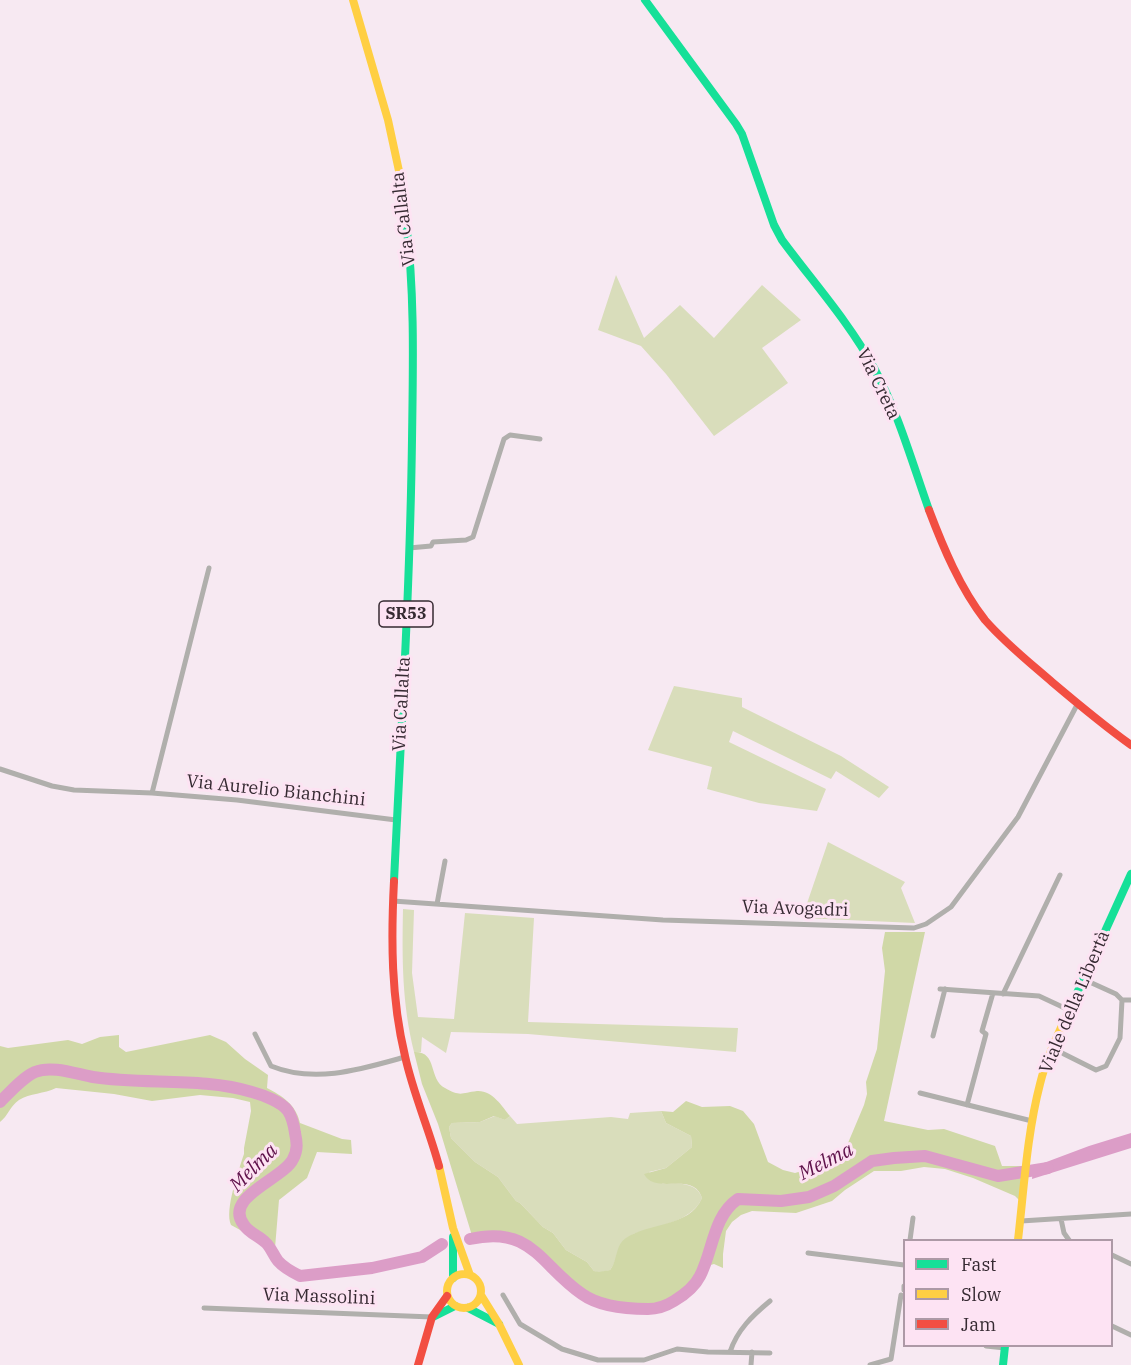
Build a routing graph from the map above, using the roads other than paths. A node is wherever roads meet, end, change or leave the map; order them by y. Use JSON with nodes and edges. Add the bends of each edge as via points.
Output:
{"nodes":[{"id":1,"x":354,"y":0,"type":"edge"},
{"id":2,"x":645,"y":0,"type":"edge"},
{"id":3,"x":540,"y":439,"type":"dead end"},
{"id":4,"x":409,"y":548,"type":"junction"},
{"id":5,"x":209,"y":568,"type":"dead end"},
{"id":6,"x":1078,"y":703,"type":"junction"},
{"id":7,"x":1131,"y":745,"type":"edge"},
{"id":8,"x":0,"y":769,"type":"edge"},
{"id":9,"x":152,"y":793,"type":"junction"},
{"id":10,"x":396,"y":820,"type":"junction"},
{"id":11,"x":445,"y":861,"type":"dead end"},
{"id":12,"x":1131,"y":874,"type":"edge"},
{"id":13,"x":1059,"y":875,"type":"dead end"},
{"id":14,"x":393,"y":901,"type":"junction"},
{"id":15,"x":437,"y":904,"type":"junction"},
{"id":16,"x":1083,"y":979,"type":"junction"},
{"id":17,"x":993,"y":993,"type":"junction"},
{"id":18,"x":1003,"y":994,"type":"junction"},
{"id":19,"x":1122,"y":1000,"type":"junction"},
{"id":20,"x":1131,"y":1000,"type":"edge"},
{"id":21,"x":1069,"y":1010,"type":"junction"},
{"id":22,"x":255,"y":1034,"type":"dead end"},
{"id":23,"x":933,"y":1036,"type":"dead end"},
{"id":24,"x":1052,"y":1048,"type":"junction"},
{"id":25,"x":405,"y":1057,"type":"junction"},
{"id":26,"x":920,"y":1093,"type":"dead end"},
{"id":27,"x":967,"y":1105,"type":"junction"},
{"id":28,"x":1032,"y":1120,"type":"junction"},
{"id":29,"x":1131,"y":1214,"type":"edge"},
{"id":30,"x":913,"y":1218,"type":"dead end"},
{"id":31,"x":1061,"y":1219,"type":"junction"},
{"id":32,"x":1021,"y":1221,"type":"junction"},
{"id":33,"x":453,"y":1228,"type":"junction"},
{"id":34,"x":910,"y":1239,"type":"edge"},
{"id":35,"x":1018,"y":1239,"type":"edge"},
{"id":36,"x":1069,"y":1239,"type":"edge"},
{"id":37,"x":808,"y":1253,"type":"dead end"},
{"id":38,"x":1113,"y":1255,"type":"edge"},
{"id":39,"x":1131,"y":1264,"type":"edge"},
{"id":40,"x":903,"y":1265,"type":"edge"},
{"id":41,"x":470,"y":1275,"type":"junction"},
{"id":42,"x":453,"y":1278,"type":"junction"},
{"id":43,"x":903,"y":1290,"type":"edge"},
{"id":44,"x":481,"y":1295,"type":"junction"},
{"id":45,"x":503,"y":1295,"type":"dead end"},
{"id":46,"x":447,"y":1296,"type":"junction"},
{"id":47,"x":770,"y":1301,"type":"dead end"},
{"id":48,"x":455,"y":1306,"type":"junction"},
{"id":49,"x":204,"y":1308,"type":"dead end"},
{"id":50,"x":468,"y":1308,"type":"junction"},
{"id":51,"x":432,"y":1317,"type":"junction"},
{"id":52,"x":499,"y":1324,"type":"junction"},
{"id":53,"x":1113,"y":1326,"type":"edge"},
{"id":54,"x":1131,"y":1335,"type":"edge"},
{"id":55,"x":1005,"y":1347,"type":"edge"},
{"id":56,"x":730,"y":1352,"type":"junction"},
{"id":57,"x":752,"y":1353,"type":"junction"},
{"id":58,"x":770,"y":1353,"type":"dead end"},
{"id":59,"x":644,"y":1363,"type":"edge"},
{"id":60,"x":418,"y":1365,"type":"edge"},
{"id":61,"x":519,"y":1365,"type":"edge"},
{"id":62,"x":751,"y":1365,"type":"edge"},
{"id":63,"x":870,"y":1365,"type":"edge"},
{"id":64,"x":1003,"y":1365,"type":"edge"}],
"edges":[{"from":1,"to":4,"type":"main road","name":"Via Callalta","number":"SR53","via":[[388,120],[409,245],[413,336]]},
{"from":2,"to":6,"type":"main road","name":"Via Creta","via":[[736,124],[782,240],[871,362],[944,543],[968,592],[997,634]]},
{"from":3,"to":4,"type":"street","via":[[510,435],[504,439],[473,537]]},
{"from":4,"to":10,"type":"main road","name":"Via Callalta","number":"SR53"},
{"from":5,"to":9,"type":"street"},
{"from":6,"to":7,"type":"main road","name":"Via Creta"},
{"from":6,"to":15,"type":"street","name":"Via Avogadri","via":[[1018,817],[951,907],[914,928],[663,920]]},
{"from":8,"to":9,"type":"street","name":"Via Aurelio Bianchini","via":[[74,790]]},
{"from":9,"to":10,"type":"street","name":"Via Aurelio Bianchini"},
{"from":10,"to":14,"type":"main road","name":"Via Callalta","number":"SR53"},
{"from":11,"to":15,"type":"street"},
{"from":12,"to":16,"type":"main road","name":"Viale della Libertà"},
{"from":13,"to":18,"type":"street"},
{"from":14,"to":15,"type":"street","name":"Via Avogadri"},
{"from":14,"to":25,"type":"main road","name":"Via Callalta","number":"SR53","via":[[396,1010]]},
{"from":16,"to":19,"type":"street"},
{"from":16,"to":21,"type":"main road","name":"Viale della Libertà"},
{"from":17,"to":18,"type":"street"},
{"from":17,"to":23,"type":"street","via":[[942,989]]},
{"from":17,"to":27,"type":"street"},
{"from":18,"to":21,"type":"street","via":[[1039,996]]},
{"from":19,"to":20,"type":"street"},
{"from":19,"to":24,"type":"street","via":[[1120,1038],[1102,1068],[1093,1069]]},
{"from":21,"to":24,"type":"main road","name":"Viale della Libertà"},
{"from":22,"to":25,"type":"street","via":[[271,1066],[288,1073],[344,1073]]},
{"from":24,"to":28,"type":"main road","name":"Viale della Libertà"},
{"from":25,"to":33,"type":"main road","name":"Via Callalta","number":"SR53","via":[[438,1163]]},
{"from":26,"to":27,"type":"street"},
{"from":27,"to":28,"type":"street"},
{"from":28,"to":32,"type":"main road","name":"Viale della Libertà"},
{"from":29,"to":31,"type":"street"},
{"from":30,"to":34,"type":"street"},
{"from":31,"to":32,"type":"street"},
{"from":31,"to":36,"type":"street"},
{"from":32,"to":35,"type":"main road","name":"Viale della Libertà"},
{"from":33,"to":41,"type":"main road","name":"Via Callalta","number":"SR53"},
{"from":33,"to":42,"type":"main road","name":"Via Callalta","number":"SR53"},
{"from":37,"to":40,"type":"street"},
{"from":38,"to":39,"type":"street"},
{"from":41,"to":42,"type":"main road"},
{"from":41,"to":44,"type":"main road","via":[[479,1283]]},
{"from":42,"to":46,"type":"main road"},
{"from":43,"to":63,"type":"street","via":[[891,1359]]},
{"from":44,"to":50,"type":"main road"},
{"from":44,"to":52,"type":"main road"},
{"from":45,"to":59,"type":"street","via":[[520,1324],[562,1349],[598,1360]]},
{"from":46,"to":48,"type":"main road"},
{"from":46,"to":51,"type":"main road"},
{"from":47,"to":56,"type":"street","via":[[746,1323]]},
{"from":48,"to":50,"type":"main road"},
{"from":48,"to":51,"type":"main road"},
{"from":49,"to":51,"type":"street","name":"Via Massolini"},
{"from":50,"to":52,"type":"main road"},
{"from":51,"to":60,"type":"main road"},
{"from":52,"to":61,"type":"main road"},
{"from":53,"to":54,"type":"street"},
{"from":55,"to":64,"type":"main road"},
{"from":56,"to":57,"type":"street"},
{"from":56,"to":59,"type":"street","via":[[677,1349]]},
{"from":57,"to":58,"type":"street"},
{"from":57,"to":62,"type":"street"}]}
